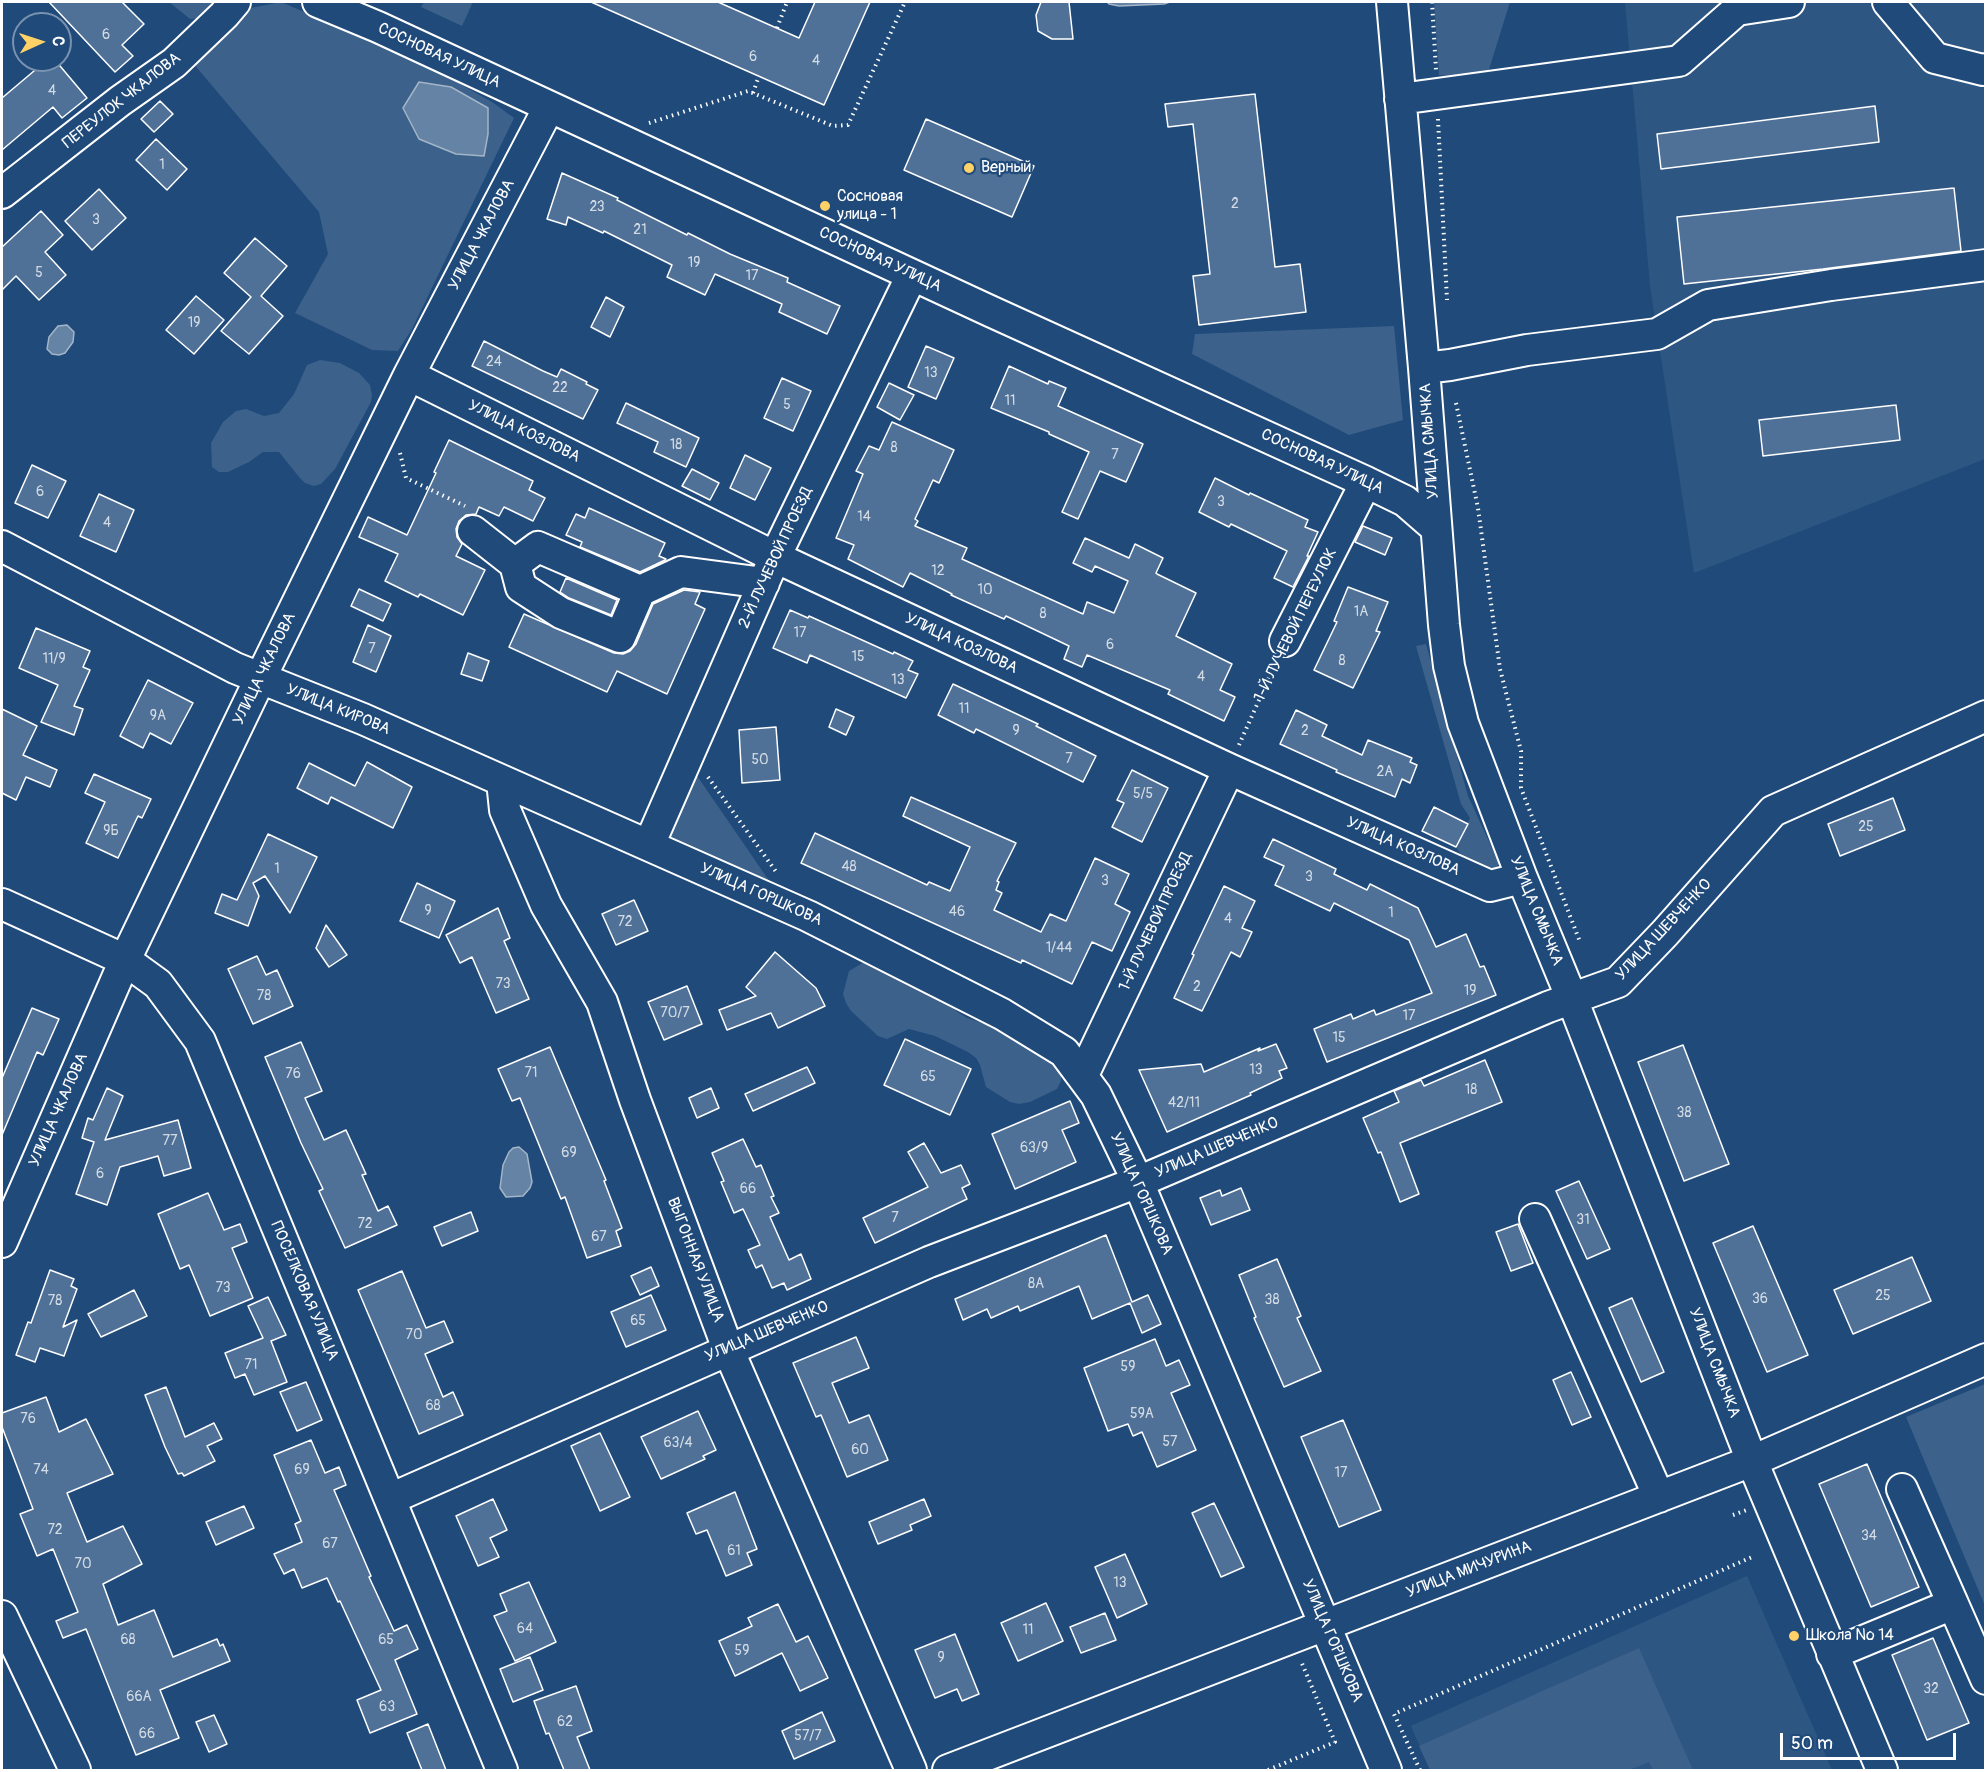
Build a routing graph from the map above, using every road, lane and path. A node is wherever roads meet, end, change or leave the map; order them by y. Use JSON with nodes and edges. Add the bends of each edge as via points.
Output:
{"nodes":[{"id":1,"x":235,"y":2,"type":"edge"},
{"id":2,"x":318,"y":2,"type":"edge"},
{"id":3,"x":787,"y":2,"type":"edge"},
{"id":4,"x":905,"y":2,"type":"edge"},
{"id":5,"x":1392,"y":2,"type":"edge"},
{"id":6,"x":1432,"y":2,"type":"edge"},
{"id":7,"x":1789,"y":2,"type":"edge"},
{"id":8,"x":1888,"y":2,"type":"edge"},
{"id":9,"x":777,"y":28,"type":"dead end"},
{"id":10,"x":1986,"y":69,"type":"edge"},
{"id":11,"x":759,"y":76,"type":"dead end"},
{"id":12,"x":753,"y":93,"type":"junction"},
{"id":13,"x":1437,"y":94,"type":"junction"},
{"id":14,"x":1400,"y":99,"type":"junction"},
{"id":15,"x":549,"y":107,"type":"junction"},
{"id":16,"x":647,"y":124,"type":"dead end"},
{"id":17,"x":2,"y":193,"type":"edge"},
{"id":18,"x":1986,"y":265,"type":"edge"},
{"id":19,"x":912,"y":275,"type":"junction"},
{"id":20,"x":1447,"y":306,"type":"dead end"},
{"id":21,"x":1437,"y":367,"type":"junction"},
{"id":22,"x":409,"y":375,"type":"junction"},
{"id":23,"x":391,"y":411,"type":"junction"},
{"id":24,"x":1366,"y":482,"type":"junction"},
{"id":25,"x":1436,"y":528,"type":"junction"},
{"id":26,"x":473,"y":531,"type":"joint"},
{"id":27,"x":2,"y":546,"type":"edge"},
{"id":28,"x":515,"y":564,"type":"junction"},
{"id":29,"x":769,"y":570,"type":"junction"},
{"id":30,"x":640,"y":591,"type":"junction"},
{"id":31,"x":1285,"y":641,"type":"joint"},
{"id":32,"x":260,"y":678,"type":"junction"},
{"id":33,"x":1986,"y":716,"type":"edge"},
{"id":34,"x":690,"y":752,"type":"junction"},
{"id":35,"x":1228,"y":769,"type":"junction"},
{"id":36,"x":502,"y":781,"type":"junction"},
{"id":37,"x":649,"y":845,"type":"junction"},
{"id":38,"x":781,"y":877,"type":"dead end"},
{"id":39,"x":1521,"y":878,"type":"junction"},
{"id":40,"x":2,"y":904,"type":"edge"},
{"id":41,"x":1581,"y":946,"type":"dead end"},
{"id":42,"x":125,"y":960,"type":"junction"},
{"id":43,"x":1572,"y":999,"type":"junction"},
{"id":44,"x":1083,"y":1075,"type":"junction"},
{"id":45,"x":1138,"y":1182,"type":"junction"},
{"id":46,"x":1535,"y":1219,"type":"dead end"},
{"id":47,"x":2,"y":1242,"type":"edge"},
{"id":48,"x":729,"y":1349,"type":"junction"},
{"id":49,"x":1986,"y":1359,"type":"edge"},
{"id":50,"x":1752,"y":1461,"type":"junction"},
{"id":51,"x":1902,"y":1489,"type":"dead end"},
{"id":52,"x":1659,"y":1497,"type":"junction"},
{"id":53,"x":390,"y":1499,"type":"junction"},
{"id":54,"x":1752,"y":1557,"type":"dead end"},
{"id":55,"x":1953,"y":1604,"type":"junction"},
{"id":56,"x":2,"y":1616,"type":"edge"},
{"id":57,"x":1325,"y":1625,"type":"junction"},
{"id":58,"x":1292,"y":1639,"type":"junction"},
{"id":59,"x":1832,"y":1654,"type":"junction"},
{"id":60,"x":1986,"y":1680,"type":"edge"},
{"id":61,"x":75,"y":1770,"type":"edge"},
{"id":62,"x":502,"y":1770,"type":"edge"},
{"id":63,"x":911,"y":1770,"type":"edge"},
{"id":64,"x":948,"y":1770,"type":"edge"},
{"id":65,"x":1268,"y":1770,"type":"edge"},
{"id":66,"x":1386,"y":1770,"type":"edge"},
{"id":67,"x":1420,"y":1770,"type":"edge"},
{"id":68,"x":1882,"y":1770,"type":"edge"}],
"edges":[{"from":1,"to":17,"type":"street","name":"ПЕРЕУЛОК ЧКАЛОВА","via":[[174,63]]},
{"from":2,"to":15,"type":"street","name":"СОСНОВАЯ УЛИЦА"},
{"from":3,"to":9,"type":"path"},
{"from":4,"to":12,"type":"path","via":[[848,125],[833,126]]},
{"from":5,"to":14,"type":"street","name":"УЛИЦА СМЫЧКА"},
{"from":6,"to":13,"type":"path"},
{"from":7,"to":13,"type":"street","via":[[1737,10],[1679,61]]},
{"from":8,"to":10,"type":"street","via":[[1935,58]]},
{"from":11,"to":12,"type":"path"},
{"from":12,"to":16,"type":"path","via":[[748,91]]},
{"from":13,"to":14,"type":"street"},
{"from":13,"to":20,"type":"path"},
{"from":14,"to":21,"type":"street","name":"УЛИЦА СМЫЧКА"},
{"from":15,"to":19,"type":"street","name":"СОСНОВАЯ УЛИЦА"},
{"from":15,"to":22,"type":"street","name":"УЛИЦА ЧКАЛОВА"},
{"from":18,"to":21,"type":"street","via":[[1708,305],[1657,334],[1527,350]]},
{"from":19,"to":24,"type":"street","name":"СОСНОВАЯ УЛИЦА"},
{"from":19,"to":29,"type":"street","name":"2-Й ЛУЧЕВОЙ ПРОЕЗД"},
{"from":21,"to":25,"type":"street","name":"УЛИЦА СМЫЧКА"},
{"from":21,"to":41,"type":"path","via":[[1456,408],[1478,507],[1500,669],[1521,750],[1521,788]]},
{"from":22,"to":23,"type":"street","name":"УЛИЦА ЧКАЛОВА"},
{"from":22,"to":29,"type":"street","name":"УЛИЦА КОЗЛОВА"},
{"from":23,"to":26,"type":"path","via":[[406,478],[470,509]]},
{"from":23,"to":32,"type":"street","name":"УЛИЦА ЧКАЛОВА"},
{"from":24,"to":25,"type":"street","name":"СОСНОВАЯ УЛИЦА","via":[[1406,501]]},
{"from":24,"to":31,"type":"street","name":"1-Й ЛУЧЕВОЙ ПЕРЕУЛОК"},
{"from":25,"to":39,"type":"street","name":"УЛИЦА СМЫЧКА","via":[[1449,666],[1463,723]]},
{"from":26,"to":28,"type":"street"},
{"from":27,"to":32,"type":"street","name":"УЛИЦА КИРОВА"},
{"from":28,"to":30,"type":"street","via":[[538,547]]},
{"from":28,"to":30,"type":"street","via":[[521,586],[561,613],[620,637]]},
{"from":29,"to":30,"type":"street","via":[[681,572]]},
{"from":29,"to":34,"type":"street","name":"2-Й ЛУЧЕВОЙ ПРОЕЗД"},
{"from":29,"to":35,"type":"street","name":"УЛИЦА КОЗЛОВА"},
{"from":31,"to":35,"type":"path","name":"1-Й ЛУЧЕВОЙ ПЕРЕУЛОК"},
{"from":32,"to":36,"type":"street","name":"УЛИЦА КИРОВА"},
{"from":32,"to":42,"type":"street","name":"УЛИЦА ЧКАЛОВА"},
{"from":33,"to":43,"type":"street","name":"УЛИЦА ШЕВЧЕНКО","via":[[1773,811],[1618,982]]},
{"from":34,"to":37,"type":"street","name":"2-Й ЛУЧЕВОЙ ПРОЕЗД"},
{"from":34,"to":38,"type":"path"},
{"from":35,"to":39,"type":"street","name":"УЛИЦА КОЗЛОВА","via":[[1490,886]]},
{"from":35,"to":44,"type":"street","name":"1-Й ЛУЧЕВОЙ ПРОЕЗД"},
{"from":36,"to":37,"type":"street","name":"УЛИЦА КИРОВА"},
{"from":36,"to":48,"type":"street","name":"ВЫГОННАЯ УЛИЦА","via":[[505,810],[542,896],[602,1002]]},
{"from":37,"to":44,"type":"street","name":"УЛИЦА ГОРШКОВА","via":[[808,916],[1002,1014],[1064,1052]]},
{"from":39,"to":43,"type":"street","name":"УЛИЦА СМЫЧКА"},
{"from":40,"to":42,"type":"street","name":"ПОСЕЛКОВАЯ УЛИЦА"},
{"from":42,"to":47,"type":"street","name":"УЛИЦА ЧКАЛОВА"},
{"from":42,"to":53,"type":"street","name":"ПОСЕЛКОВАЯ УЛИЦА","via":[[158,984],[200,1041]]},
{"from":43,"to":45,"type":"street","name":"УЛИЦА ШЕВЧЕНКО"},
{"from":43,"to":50,"type":"street","name":"УЛИЦА СМЫЧКА"},
{"from":44,"to":45,"type":"street","name":"УЛИЦА ГОРШКОВА"},
{"from":45,"to":48,"type":"street","name":"УЛИЦА ШЕВЧЕНКО","via":[[929,1262]]},
{"from":45,"to":57,"type":"street","name":"УЛИЦА ГОРШКОВА"},
{"from":46,"to":52,"type":"street"},
{"from":48,"to":53,"type":"street","name":"УЛИЦА ШЕВЧЕНКО"},
{"from":48,"to":63,"type":"street","name":"ВЫГОННАЯ УЛИЦА"},
{"from":49,"to":50,"type":"street","name":"УЛИЦА МИЧУРИНА"},
{"from":50,"to":52,"type":"street","name":"УЛИЦА МИЧУРИНА"},
{"from":50,"to":59,"type":"street","name":"УЛИЦА СМЫЧКА"},
{"from":51,"to":55,"type":"street"},
{"from":52,"to":57,"type":"street","name":"УЛИЦА МИЧУРИНА"},
{"from":53,"to":62,"type":"street","name":"ПОСЕЛКОВАЯ УЛИЦА"},
{"from":54,"to":67,"type":"path","via":[[1394,1714]]},
{"from":55,"to":59,"type":"street"},
{"from":55,"to":60,"type":"street"},
{"from":56,"to":61,"type":"street"},
{"from":57,"to":58,"type":"street","name":"УЛИЦА МИЧУРИНА"},
{"from":57,"to":66,"type":"street","name":"УЛИЦА ГОРШКОВА"},
{"from":58,"to":64,"type":"street","name":"УЛИЦА МИЧУРИНА"},
{"from":58,"to":65,"type":"path","via":[[1335,1742]]},
{"from":59,"to":68,"type":"street","name":"УЛИЦА СМЫЧКА"}]}
